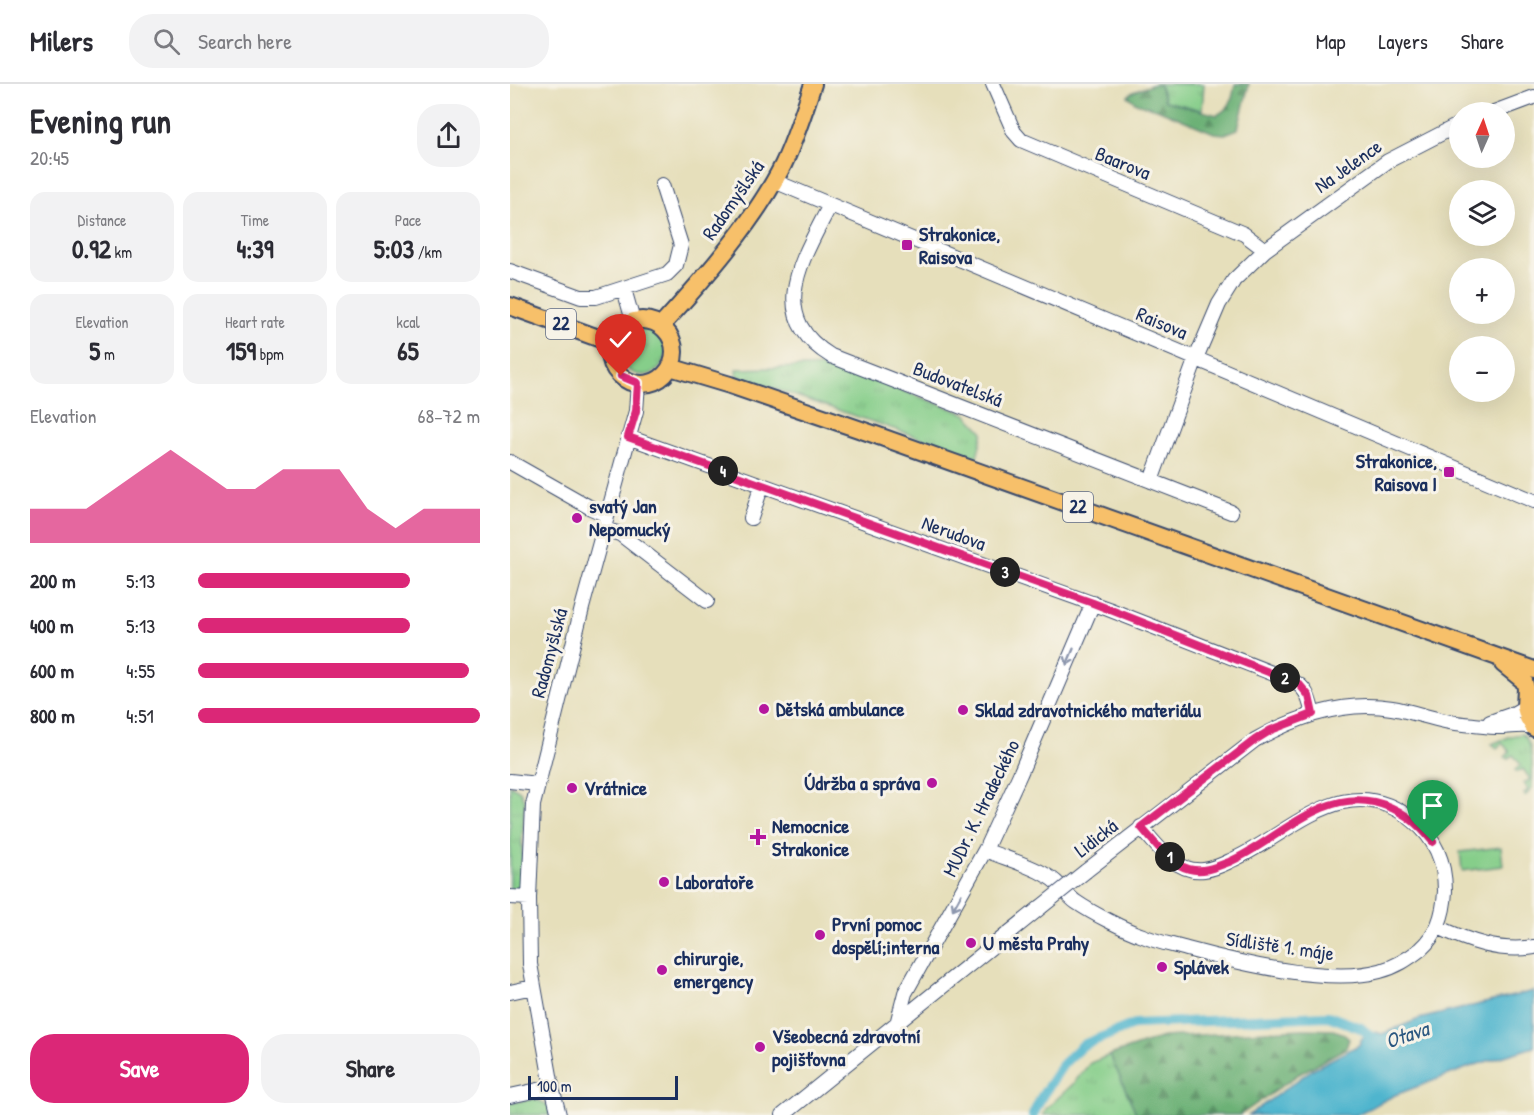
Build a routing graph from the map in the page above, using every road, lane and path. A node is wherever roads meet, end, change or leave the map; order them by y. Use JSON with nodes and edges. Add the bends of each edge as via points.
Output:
{"nodes":[{"id":1,"x":813,"y":84,"type":"edge"},
{"id":2,"x":993,"y":84,"type":"edge"},
{"id":3,"x":1534,"y":97,"type":"edge"},
{"id":4,"x":1515,"y":105,"type":"edge"},
{"id":5,"x":1449,"y":130,"type":"edge"},
{"id":6,"x":774,"y":181,"type":"junction"},
{"id":7,"x":662,"y":185,"type":"dead end"},
{"id":8,"x":830,"y":205,"type":"junction"},
{"id":9,"x":1265,"y":250,"type":"junction"},
{"id":10,"x":510,"y":271,"type":"edge"},
{"id":11,"x":624,"y":289,"type":"junction"},
{"id":12,"x":510,"y":306,"type":"edge"},
{"id":13,"x":633,"y":321,"type":"junction"},
{"id":14,"x":661,"y":326,"type":"junction"},
{"id":15,"x":612,"y":343,"type":"junction"},
{"id":16,"x":1196,"y":358,"type":"junction"},
{"id":17,"x":670,"y":367,"type":"junction"},
{"id":18,"x":638,"y":383,"type":"junction"},
{"id":19,"x":628,"y":437,"type":"junction"},
{"id":20,"x":510,"y":462,"type":"edge"},
{"id":21,"x":1151,"y":481,"type":"junction"},
{"id":22,"x":762,"y":485,"type":"junction"},
{"id":23,"x":1534,"y":501,"type":"edge"},
{"id":24,"x":1231,"y":512,"type":"dead end"},
{"id":25,"x":751,"y":518,"type":"dead end"},
{"id":26,"x":605,"y":522,"type":"junction"},
{"id":27,"x":707,"y":601,"type":"dead end"},
{"id":28,"x":1093,"y":603,"type":"junction"},
{"id":29,"x":1485,"y":652,"type":"junction"},
{"id":30,"x":1534,"y":670,"type":"edge"},
{"id":31,"x":1534,"y":681,"type":"edge"},
{"id":32,"x":1526,"y":702,"type":"junction"},
{"id":33,"x":1313,"y":714,"type":"junction"},
{"id":34,"x":1479,"y":725,"type":"junction"},
{"id":35,"x":1534,"y":728,"type":"edge"},
{"id":36,"x":510,"y":781,"type":"edge"},
{"id":37,"x":537,"y":784,"type":"junction"},
{"id":38,"x":1141,"y":827,"type":"junction"},
{"id":39,"x":985,"y":850,"type":"junction"},
{"id":40,"x":510,"y":897,"type":"edge"},
{"id":41,"x":529,"y":898,"type":"junction"},
{"id":42,"x":1438,"y":927,"type":"junction"},
{"id":43,"x":1534,"y":947,"type":"edge"},
{"id":44,"x":533,"y":987,"type":"junction"},
{"id":45,"x":510,"y":992,"type":"edge"},
{"id":46,"x":897,"y":1024,"type":"junction"},
{"id":47,"x":552,"y":1087,"type":"junction"},
{"id":48,"x":510,"y":1096,"type":"edge"},
{"id":49,"x":559,"y":1115,"type":"edge"},
{"id":50,"x":783,"y":1115,"type":"edge"}],
"edges":[{"from":1,"to":6,"type":"main road","name":"Radomyšlská"},
{"from":2,"to":9,"type":"street","name":"Baarova","via":[[1021,140],[1245,234]]},
{"from":3,"to":4,"type":"street"},
{"from":5,"to":9,"type":"street","name":"Na Jelence","via":[[1388,161]]},
{"from":6,"to":8,"type":"street","name":"Raisova"},
{"from":6,"to":14,"type":"main road","name":"Radomyšlská","via":[[738,233]]},
{"from":7,"to":11,"type":"street","via":[[681,245],[676,265],[667,274]]},
{"from":8,"to":16,"type":"street","name":"Raisova"},
{"from":8,"to":21,"type":"street","name":"Budovatelská","via":[[794,286],[797,318],[823,351]]},
{"from":9,"to":16,"type":"street","via":[[1227,291]]},
{"from":10,"to":11,"type":"street","via":[[581,297]]},
{"from":11,"to":13,"type":"street"},
{"from":12,"to":15,"type":"main road","number":"22"},
{"from":13,"to":14,"type":"main road","via":[[648,320]]},
{"from":13,"to":15,"type":"main road","via":[[620,329]]},
{"from":14,"to":17,"type":"main road","via":[[668,332],[674,349]]},
{"from":15,"to":18,"type":"main road","via":[[610,352],[616,369],[629,381]]},
{"from":16,"to":21,"type":"street"},
{"from":16,"to":23,"type":"street","name":"Raisova"},
{"from":17,"to":18,"type":"main road","via":[[660,378]]},
{"from":17,"to":29,"type":"main road","number":"22","via":[[800,408]]},
{"from":18,"to":19,"type":"street","name":"Radomyšlská","via":[[636,411]]},
{"from":19,"to":22,"type":"street","name":"Nerudova"},
{"from":19,"to":26,"type":"street","name":"Radomyšlská"},
{"from":20,"to":26,"type":"street","via":[[591,508]]},
{"from":21,"to":24,"type":"street","name":"Budovatelská"},
{"from":22,"to":25,"type":"street"},
{"from":22,"to":28,"type":"street","name":"Nerudova"},
{"from":26,"to":27,"type":"street"},
{"from":26,"to":37,"type":"street","name":"Radomyšlská"},
{"from":28,"to":33,"type":"street","name":"Nerudova","via":[[1299,684],[1309,696]]},
{"from":28,"to":39,"type":"street","name":"MUDr. K. Hradeckého","one_way":true},
{"from":29,"to":30,"type":"main road","number":"22"},
{"from":29,"to":32,"type":"main road","number":"22","via":[[1524,681]]},
{"from":31,"to":32,"type":"main road"},
{"from":32,"to":34,"type":"street","name":"Lidická","via":[[1513,714]]},
{"from":32,"to":35,"type":"main road"},
{"from":33,"to":34,"type":"street","name":"Lidická","via":[[1356,706],[1391,707],[1448,722]]},
{"from":33,"to":38,"type":"street","name":"Lidická","via":[[1255,740]]},
{"from":34,"to":35,"type":"street","name":"Lidická"},
{"from":36,"to":37,"type":"street"},
{"from":37,"to":41,"type":"street","name":"Radomyšlská"},
{"from":38,"to":42,"type":"street","name":"Sídliště 1. máje","via":[[1174,862],[1203,871],[1244,855],[1332,804],[1366,800],[1388,805],[1421,826],[1443,862],[1444,901]]},
{"from":38,"to":46,"type":"street","name":"Lidická","bridge":true},
{"from":39,"to":42,"type":"street","name":"Sídliště 1. máje","via":[[1049,876],[1075,902],[1142,936],[1284,970],[1350,975],[1379,972],[1401,963],[1423,947]]},
{"from":39,"to":46,"type":"street","name":"MUDr. K. Hradeckého","one_way":true,"via":[[905,993]]},
{"from":40,"to":41,"type":"street"},
{"from":41,"to":44,"type":"street","name":"Radomyšlská"},
{"from":42,"to":43,"type":"street","via":[[1490,946]]},
{"from":44,"to":45,"type":"street"},
{"from":44,"to":47,"type":"street","name":"Radomyšlská"},
{"from":46,"to":50,"type":"street","name":"Lidická"},
{"from":47,"to":48,"type":"street"},
{"from":47,"to":49,"type":"street","name":"Radomyšlská"}]}
